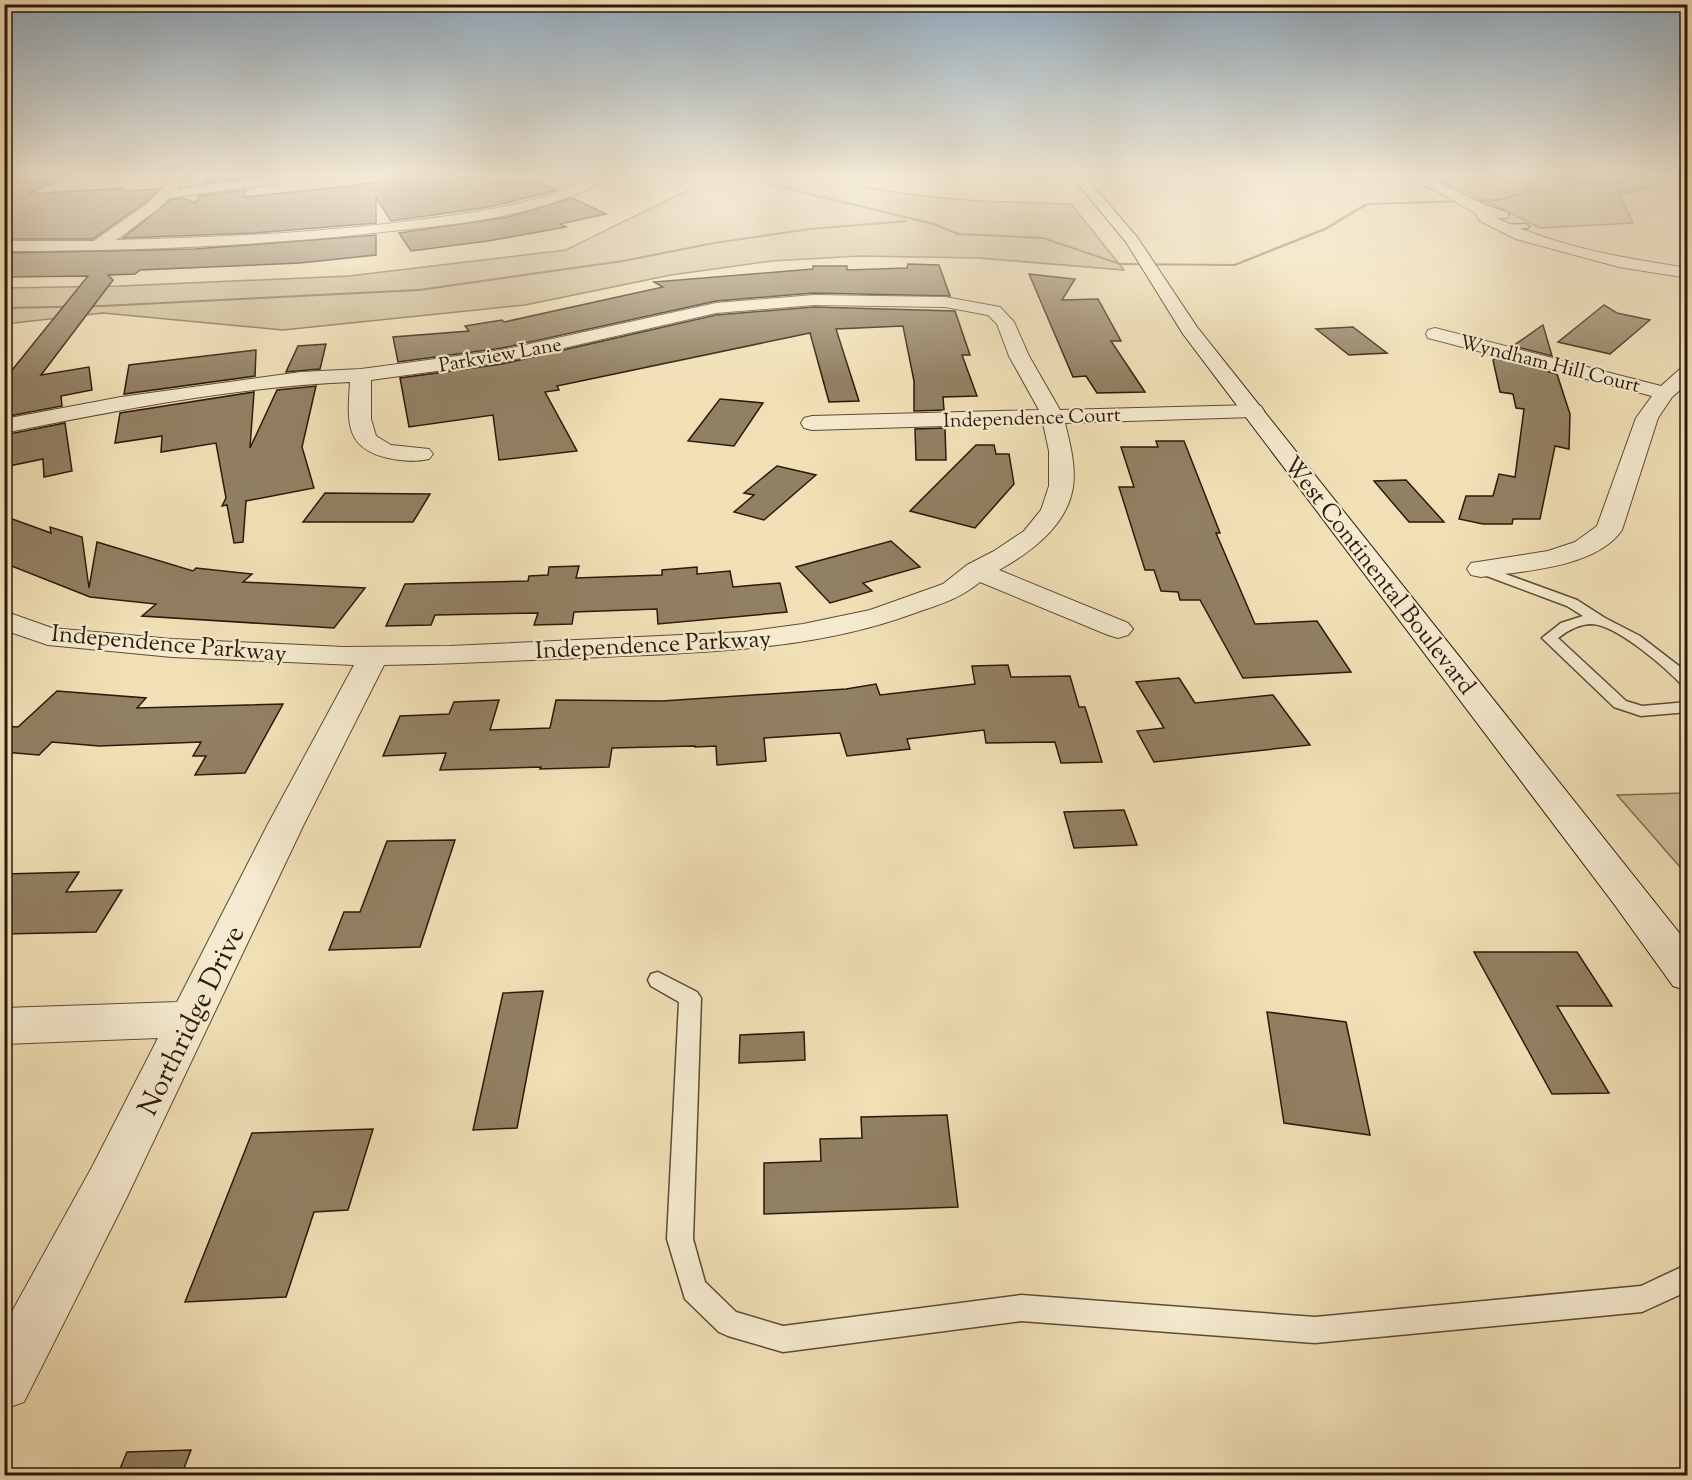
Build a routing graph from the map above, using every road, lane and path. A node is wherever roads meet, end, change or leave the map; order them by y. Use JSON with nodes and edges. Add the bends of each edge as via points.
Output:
{"nodes":[{"id":1,"x":102,"y":242,"type":"edge"},
{"id":2,"x":181,"y":242,"type":"edge"},
{"id":3,"x":1133,"y":242,"type":"edge"},
{"id":4,"x":1545,"y":242,"type":"edge"},
{"id":5,"x":4,"y":246,"type":"edge"},
{"id":6,"x":96,"y":246,"type":"junction"},
{"id":7,"x":1688,"y":273,"type":"edge"},
{"id":8,"x":994,"y":311,"type":"joint"},
{"id":9,"x":1435,"y":334,"type":"dead end"},
{"id":10,"x":1688,"y":372,"type":"edge"},
{"id":11,"x":361,"y":375,"type":"junction"},
{"id":12,"x":1665,"y":393,"type":"junction"},
{"id":13,"x":1253,"y":411,"type":"junction"},
{"id":14,"x":1053,"y":417,"type":"junction"},
{"id":15,"x":812,"y":423,"type":"dead end"},
{"id":16,"x":4,"y":426,"type":"edge"},
{"id":17,"x":421,"y":454,"type":"dead end"},
{"id":18,"x":1481,"y":569,"type":"joint"},
{"id":19,"x":977,"y":571,"type":"junction"},
{"id":20,"x":4,"y":620,"type":"edge"},
{"id":21,"x":1599,"y":620,"type":"junction"},
{"id":22,"x":1118,"y":629,"type":"dead end"},
{"id":23,"x":373,"y":657,"type":"junction"},
{"id":24,"x":1688,"y":683,"type":"edge"},
{"id":25,"x":1688,"y":707,"type":"edge"},
{"id":26,"x":1688,"y":975,"type":"edge"},
{"id":27,"x":658,"y":980,"type":"dead end"},
{"id":28,"x":191,"y":1019,"type":"junction"},
{"id":29,"x":4,"y":1026,"type":"edge"},
{"id":30,"x":1688,"y":1277,"type":"edge"},
{"id":31,"x":4,"y":1382,"type":"edge"}],
"edges":[{"from":1,"to":6,"type":"street"},
{"from":2,"to":6,"type":"street"},
{"from":3,"to":13,"type":"street","name":"West Continental Boulevard","via":[[1190,330]]},
{"from":4,"to":7,"type":"street","via":[[1618,262]]},
{"from":5,"to":6,"type":"street"},
{"from":8,"to":11,"type":"street","name":"Parkview Lane","via":[[899,300],[746,304],[502,356]]},
{"from":8,"to":14,"type":"street","name":"Independence Parkway","via":[[1005,322]]},
{"from":9,"to":12,"type":"street","name":"Wyndham Hill Court"},
{"from":10,"to":12,"type":"street"},
{"from":11,"to":16,"type":"street","name":"Parkview Lane","via":[[301,378],[132,402]]},
{"from":11,"to":17,"type":"street","via":[[360,428],[367,440],[384,451]]},
{"from":12,"to":18,"type":"street","via":[[1647,418],[1609,530],[1584,548],[1552,558]]},
{"from":13,"to":14,"type":"street","name":"Independence Court"},
{"from":13,"to":26,"type":"street","name":"West Continental Boulevard"},
{"from":14,"to":15,"type":"street","name":"Independence Court"},
{"from":14,"to":19,"type":"street","name":"Independence Parkway","via":[[1060,451],[1061,486],[1053,511],[1033,536]]},
{"from":18,"to":21,"type":"lane","via":[[1572,603]]},
{"from":19,"to":22,"type":"street"},
{"from":19,"to":23,"type":"street","name":"Independence Parkway","via":[[953,590],[921,603],[804,633],[744,641]]},
{"from":20,"to":23,"type":"street","name":"Independence Parkway","via":[[48,636],[172,648]]},
{"from":21,"to":24,"type":"lane","via":[[1650,650]]},
{"from":21,"to":25,"type":"lane","via":[[1574,623],[1549,638],[1620,704],[1641,711]]},
{"from":23,"to":28,"type":"street","name":"Northridge Drive"},
{"from":27,"to":30,"type":"lane","via":[[690,998],[680,1239],[694,1290],[728,1323],[783,1339],[1021,1308],[1315,1330],[1642,1299]]},
{"from":28,"to":29,"type":"street"},
{"from":28,"to":31,"type":"street","name":"Northridge Drive"}]}
